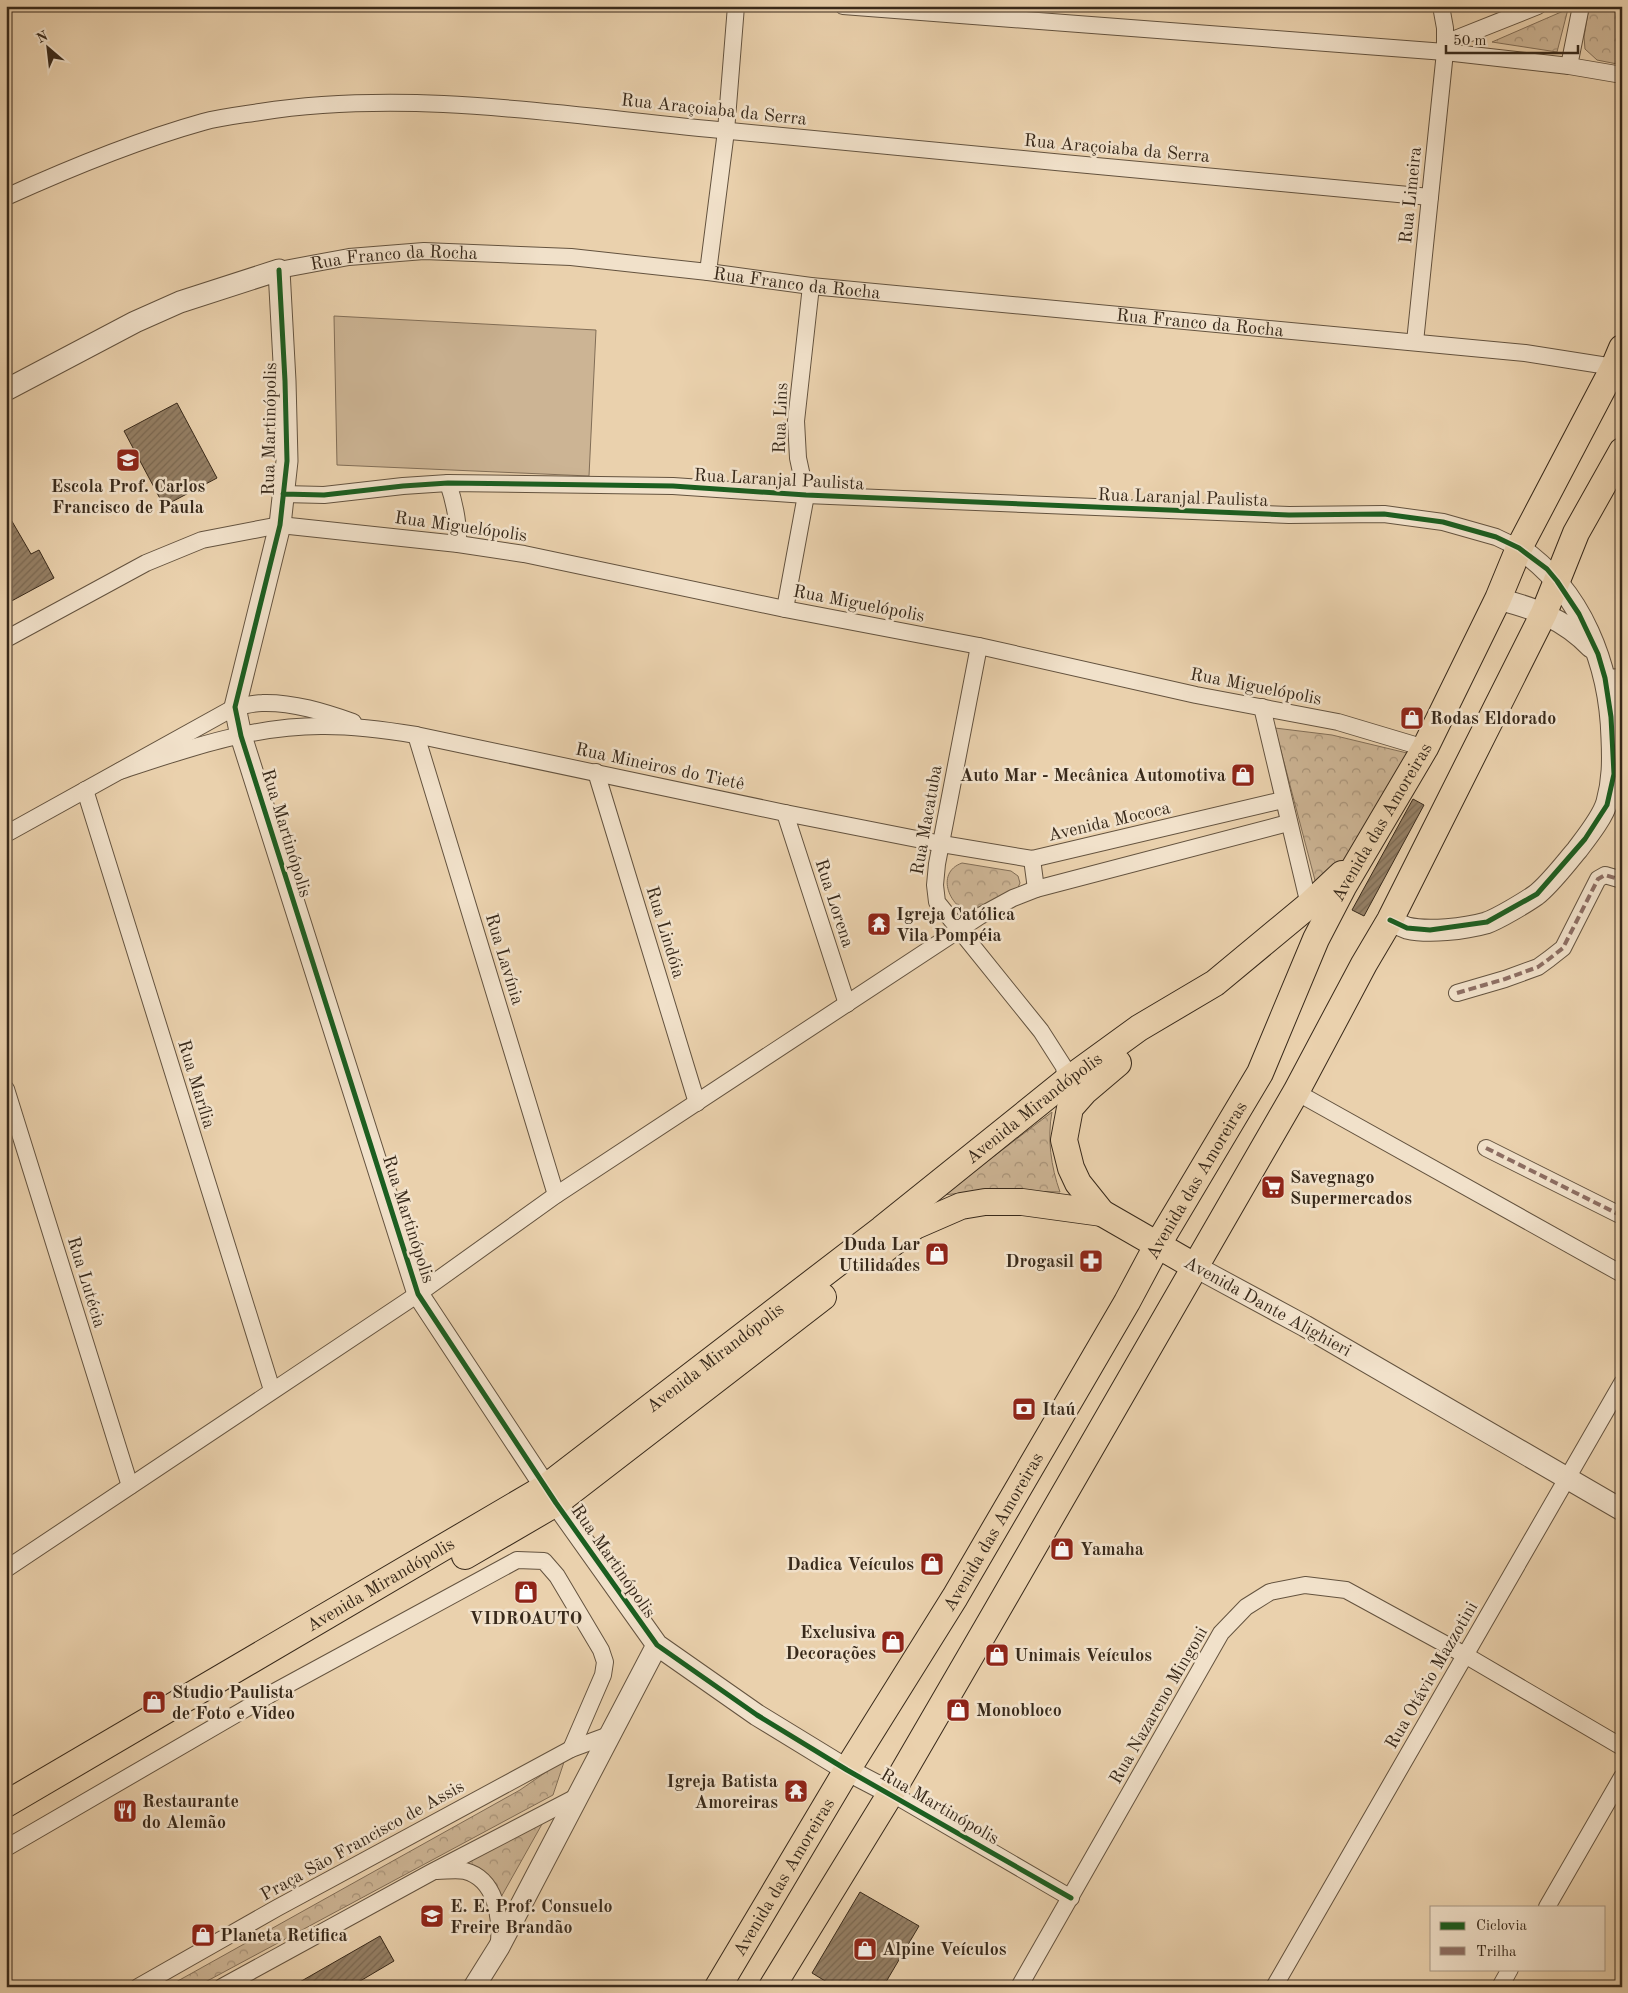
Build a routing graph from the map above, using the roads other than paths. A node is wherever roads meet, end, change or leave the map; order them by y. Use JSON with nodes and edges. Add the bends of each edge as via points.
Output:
{"nodes":[{"id":1,"x":736,"y":6,"type":"edge"},
{"id":2,"x":843,"y":6,"type":"edge"},
{"id":3,"x":1441,"y":6,"type":"edge"},
{"id":4,"x":1538,"y":6,"type":"edge"},
{"id":5,"x":1581,"y":6,"type":"edge"},
{"id":6,"x":1445,"y":48,"type":"junction"},
{"id":7,"x":1569,"y":66,"type":"junction"},
{"id":8,"x":1622,"y":75,"type":"edge"},
{"id":9,"x":726,"y":131,"type":"junction"},
{"id":10,"x":6,"y":197,"type":"edge"},
{"id":11,"x":1430,"y":197,"type":"junction"},
{"id":12,"x":279,"y":270,"type":"junction"},
{"id":13,"x":708,"y":272,"type":"junction"},
{"id":14,"x":811,"y":286,"type":"junction"},
{"id":15,"x":1415,"y":342,"type":"junction"},
{"id":16,"x":1618,"y":357,"type":"edge"},
{"id":17,"x":6,"y":390,"type":"edge"},
{"id":18,"x":1622,"y":451,"type":"edge"},
{"id":19,"x":448,"y":484,"type":"junction"},
{"id":20,"x":283,"y":494,"type":"junction"},
{"id":21,"x":806,"y":495,"type":"junction"},
{"id":22,"x":280,"y":525,"type":"junction"},
{"id":23,"x":458,"y":544,"type":"junction"},
{"id":24,"x":1519,"y":548,"type":"junction"},
{"id":25,"x":1557,"y":582,"type":"junction"},
{"id":26,"x":1498,"y":599,"type":"junction"},
{"id":27,"x":785,"y":608,"type":"junction"},
{"id":28,"x":1544,"y":613,"type":"junction"},
{"id":29,"x":6,"y":639,"type":"edge"},
{"id":30,"x":979,"y":646,"type":"junction"},
{"id":31,"x":1598,"y":654,"type":"junction"},
{"id":32,"x":1613,"y":677,"type":"edge"},
{"id":33,"x":235,"y":707,"type":"junction"},
{"id":34,"x":1262,"y":707,"type":"junction"},
{"id":35,"x":369,"y":728,"type":"junction"},
{"id":36,"x":416,"y":735,"type":"junction"},
{"id":37,"x":242,"y":736,"type":"junction"},
{"id":38,"x":1425,"y":748,"type":"junction"},
{"id":39,"x":120,"y":771,"type":"junction"},
{"id":40,"x":596,"y":772,"type":"junction"},
{"id":41,"x":85,"y":790,"type":"junction"},
{"id":42,"x":1283,"y":800,"type":"junction"},
{"id":43,"x":1614,"y":809,"type":"edge"},
{"id":44,"x":785,"y":814,"type":"junction"},
{"id":45,"x":1288,"y":824,"type":"junction"},
{"id":46,"x":6,"y":834,"type":"edge"},
{"id":47,"x":1371,"y":839,"type":"junction"},
{"id":48,"x":942,"y":844,"type":"junction"},
{"id":49,"x":1032,"y":859,"type":"junction"},
{"id":50,"x":1622,"y":880,"type":"edge"},
{"id":51,"x":1036,"y":889,"type":"junction"},
{"id":52,"x":1309,"y":906,"type":"junction"},
{"id":53,"x":1390,"y":920,"type":"junction"},
{"id":54,"x":959,"y":930,"type":"junction"},
{"id":55,"x":1215,"y":983,"type":"junction"},
{"id":56,"x":1457,"y":993,"type":"dead end"},
{"id":57,"x":848,"y":1004,"type":"junction"},
{"id":58,"x":1066,"y":1081,"type":"junction"},
{"id":59,"x":6,"y":1089,"type":"edge"},
{"id":60,"x":1296,"y":1092,"type":"junction"},
{"id":61,"x":697,"y":1103,"type":"junction"},
{"id":62,"x":1070,"y":1108,"type":"junction"},
{"id":63,"x":1486,"y":1148,"type":"dead end"},
{"id":64,"x":556,"y":1195,"type":"junction"},
{"id":65,"x":1102,"y":1213,"type":"junction"},
{"id":66,"x":1622,"y":1216,"type":"edge"},
{"id":67,"x":1158,"y":1244,"type":"junction"},
{"id":68,"x":1194,"y":1266,"type":"junction"},
{"id":69,"x":1622,"y":1274,"type":"edge"},
{"id":70,"x":418,"y":1294,"type":"junction"},
{"id":71,"x":1622,"y":1383,"type":"edge"},
{"id":72,"x":272,"y":1390,"type":"junction"},
{"id":73,"x":1567,"y":1479,"type":"junction"},
{"id":74,"x":130,"y":1486,"type":"junction"},
{"id":75,"x":551,"y":1495,"type":"junction"},
{"id":76,"x":1622,"y":1510,"type":"edge"},
{"id":77,"x":6,"y":1569,"type":"edge"},
{"id":78,"x":657,"y":1645,"type":"junction"},
{"id":79,"x":1466,"y":1655,"type":"junction"},
{"id":80,"x":609,"y":1735,"type":"junction"},
{"id":81,"x":1622,"y":1747,"type":"edge"},
{"id":82,"x":571,"y":1749,"type":"junction"},
{"id":83,"x":847,"y":1770,"type":"junction"},
{"id":84,"x":1622,"y":1777,"type":"edge"},
{"id":85,"x":890,"y":1793,"type":"junction"},
{"id":86,"x":578,"y":1796,"type":"junction"},
{"id":87,"x":6,"y":1804,"type":"edge"},
{"id":88,"x":6,"y":1824,"type":"edge"},
{"id":89,"x":6,"y":1848,"type":"edge"},
{"id":90,"x":432,"y":1872,"type":"junction"},
{"id":91,"x":1071,"y":1898,"type":"junction"},
{"id":92,"x":1548,"y":1906,"type":"edge"},
{"id":93,"x":499,"y":1947,"type":"junction"},
{"id":94,"x":1509,"y":1970,"type":"edge"},
{"id":95,"x":138,"y":1987,"type":"edge"},
{"id":96,"x":222,"y":1987,"type":"edge"},
{"id":97,"x":474,"y":1987,"type":"edge"},
{"id":98,"x":718,"y":1987,"type":"edge"},
{"id":99,"x":772,"y":1987,"type":"edge"},
{"id":100,"x":1020,"y":1987,"type":"edge"},
{"id":101,"x":1274,"y":1987,"type":"edge"},
{"id":102,"x":1500,"y":1987,"type":"edge"}],
"edges":[{"from":1,"to":9,"type":"street"},
{"from":2,"to":6,"type":"street"},
{"from":3,"to":6,"type":"street","name":"Rua Limeira"},
{"from":4,"to":6,"type":"street"},
{"from":5,"to":7,"type":"street"},
{"from":6,"to":7,"type":"street"},
{"from":6,"to":11,"type":"street","name":"Rua Limeira"},
{"from":7,"to":8,"type":"street"},
{"from":9,"to":10,"type":"street","name":"Rua Araçoiaba da Serra","via":[[481,106],[347,104],[264,112],[205,122],[130,146]]},
{"from":9,"to":11,"type":"street","name":"Rua Araçoiaba da Serra"},
{"from":9,"to":13,"type":"street"},
{"from":11,"to":15,"type":"street","name":"Rua Limeira"},
{"from":12,"to":13,"type":"street","name":"Rua Franco da Rocha","via":[[349,257],[424,250],[571,257]]},
{"from":12,"to":17,"type":"street","name":"Rua Franco da Rocha","via":[[180,302]]},
{"from":12,"to":20,"type":"street","name":"Rua Martinópolis","via":[[285,381]]},
{"from":13,"to":14,"type":"street","name":"Rua Franco da Rocha"},
{"from":14,"to":15,"type":"street","name":"Rua Franco da Rocha"},
{"from":14,"to":21,"type":"street","name":"Rua Lins","via":[[796,422],[798,458]]},
{"from":15,"to":16,"type":"street","name":"Rua Franco da Rocha","via":[[1526,353]]},
{"from":16,"to":24,"type":"main road","name":"Avenida das Amoreiras"},
{"from":18,"to":25,"type":"main road","via":[[1576,533]]},
{"from":19,"to":20,"type":"street","name":"Rua Laranjal Paulista","via":[[324,495]]},
{"from":19,"to":21,"type":"street","name":"Rua Laranjal Paulista","via":[[673,486]]},
{"from":19,"to":23,"type":"street","via":[[457,512]]},
{"from":20,"to":22,"type":"street","name":"Rua Martinópolis"},
{"from":21,"to":24,"type":"street","name":"Rua Laranjal Paulista","via":[[1289,515],[1384,514],[1443,522],[1496,537]]},
{"from":21,"to":27,"type":"street","name":"Rua Lins"},
{"from":22,"to":23,"type":"street","name":"Rua Miguelópolis"},
{"from":22,"to":29,"type":"street","name":"Rua Miguelópolis","via":[[202,540],[146,563]]},
{"from":22,"to":33,"type":"street","name":"Rua Martinópolis"},
{"from":23,"to":27,"type":"street","name":"Rua Miguelópolis","via":[[524,554]]},
{"from":24,"to":25,"type":"street","name":"Rua Laranjal Paulista","via":[[1547,569]]},
{"from":24,"to":26,"type":"main road","name":"Avenida das Amoreiras"},
{"from":25,"to":28,"type":"main road"},
{"from":25,"to":31,"type":"street","name":"Rua Laranjal Paulista","via":[[1579,614]]},
{"from":26,"to":28,"type":"street"},
{"from":26,"to":38,"type":"main road","name":"Avenida das Amoreiras"},
{"from":27,"to":30,"type":"street","name":"Rua Miguelópolis"},
{"from":28,"to":31,"type":"street","via":[[1571,629]]},
{"from":28,"to":53,"type":"main road"},
{"from":30,"to":34,"type":"street","name":"Rua Miguelópolis"},
{"from":30,"to":48,"type":"street","name":"Rua Macatuba"},
{"from":31,"to":32,"type":"street","name":"Rua Laranjal Paulista"},
{"from":32,"to":43,"type":"street","name":"Rua Laranjal Paulista"},
{"from":33,"to":35,"type":"street","name":"Rua Mineiros do Tietê","via":[[262,703],[294,706],[325,712]]},
{"from":33,"to":37,"type":"street","name":"Rua Martinópolis"},
{"from":33,"to":39,"type":"street","name":"Rua Mineiros do Tietê"},
{"from":34,"to":38,"type":"street","name":"Rua Miguelópolis","via":[[1338,722]]},
{"from":34,"to":42,"type":"street"},
{"from":35,"to":36,"type":"street","name":"Rua Mineiros do Tietê"},
{"from":35,"to":37,"type":"street","name":"Rua Mineiros do Tietê","via":[[296,727]]},
{"from":36,"to":40,"type":"street","name":"Rua Mineiros do Tietê"},
{"from":36,"to":64,"type":"street","name":"Rua Lavínia"},
{"from":37,"to":39,"type":"street","name":"Rua Mineiros do Tietê","via":[[202,744]]},
{"from":37,"to":70,"type":"street","name":"Rua Martinópolis"},
{"from":38,"to":47,"type":"main road","name":"Avenida das Amoreiras"},
{"from":39,"to":41,"type":"street","name":"Rua Mineiros do Tietê"},
{"from":40,"to":44,"type":"street","name":"Rua Mineiros do Tietê"},
{"from":40,"to":61,"type":"street","name":"Rua Lindóia"},
{"from":41,"to":46,"type":"street","name":"Rua Mineiros do Tietê"},
{"from":41,"to":72,"type":"street","name":"Rua Marília"},
{"from":42,"to":45,"type":"street"},
{"from":42,"to":49,"type":"street","name":"Avenida Mococa"},
{"from":43,"to":53,"type":"street","name":"Rua Laranjal Paulista","via":[[1537,894],[1487,922],[1430,930],[1407,928]]},
{"from":44,"to":48,"type":"street","name":"Rua Mineiros do Tietê"},
{"from":44,"to":57,"type":"street","name":"Rua Lorena"},
{"from":45,"to":51,"type":"street"},
{"from":45,"to":52,"type":"street"},
{"from":47,"to":52,"type":"main road","name":"Avenida Mirandópolis"},
{"from":47,"to":67,"type":"main road","name":"Avenida das Amoreiras","via":[[1316,938],[1260,1073]]},
{"from":48,"to":49,"type":"street","name":"Avenida Mococa"},
{"from":48,"to":54,"type":"street","name":"Rua Macatuba","via":[[935,886],[937,902]]},
{"from":49,"to":51,"type":"street"},
{"from":50,"to":56,"type":"street","via":[[1604,875],[1598,879],[1563,948],[1538,967]]},
{"from":51,"to":54,"type":"street"},
{"from":52,"to":55,"type":"main road","name":"Avenida Mirandópolis"},
{"from":53,"to":60,"type":"main road"},
{"from":54,"to":57,"type":"street"},
{"from":54,"to":58,"type":"street","name":"Rua Macatuba","via":[[1041,1031],[1064,1067]]},
{"from":55,"to":58,"type":"main road","name":"Avenida Mirandópolis","via":[[1138,1028]]},
{"from":55,"to":62,"type":"main road","via":[[1085,1091]]},
{"from":57,"to":61,"type":"street"},
{"from":58,"to":62,"type":"street","name":"Rua Macatuba"},
{"from":58,"to":75,"type":"main road","name":"Avenida Mirandópolis"},
{"from":59,"to":74,"type":"street","name":"Rua Lutécia"},
{"from":60,"to":68,"type":"main road"},
{"from":60,"to":69,"type":"street"},
{"from":61,"to":64,"type":"street"},
{"from":62,"to":65,"type":"main road","name":"Avenida Dante Alighieri","via":[[1064,1140],[1071,1168],[1078,1183]]},
{"from":63,"to":66,"type":"street"},
{"from":64,"to":70,"type":"street"},
{"from":65,"to":67,"type":"main road","name":"Avenida Dante Alighieri"},
{"from":65,"to":75,"type":"main road","name":"Avenida Mirandópolis","via":[[1022,1202],[986,1202],[961,1206],[915,1226]]},
{"from":67,"to":68,"type":"main road","name":"Avenida Dante Alighieri"},
{"from":67,"to":83,"type":"main road","name":"Avenida das Amoreiras","via":[[955,1597]]},
{"from":68,"to":73,"type":"street","name":"Avenida Dante Alighieri","via":[[1305,1326]]},
{"from":68,"to":85,"type":"main road"},
{"from":70,"to":72,"type":"street"},
{"from":70,"to":75,"type":"street","name":"Rua Martinópolis"},
{"from":71,"to":73,"type":"street","name":"Rua Otávio Mazzotini"},
{"from":72,"to":74,"type":"street"},
{"from":73,"to":76,"type":"street","name":"Avenida Dante Alighieri"},
{"from":73,"to":79,"type":"street","name":"Rua Otávio Mazzotini"},
{"from":74,"to":77,"type":"street"},
{"from":75,"to":78,"type":"street","name":"Rua Martinópolis"},
{"from":75,"to":87,"type":"main road","name":"Avenida Mirandópolis"},
{"from":75,"to":88,"type":"main road","name":"Avenida Mirandópolis"},
{"from":78,"to":80,"type":"street"},
{"from":78,"to":83,"type":"street","name":"Rua Martinópolis","via":[[757,1715]]},
{"from":79,"to":81,"type":"street","name":"Rua Nazareno Mingoni"},
{"from":79,"to":91,"type":"street","name":"Rua Nazareno Mingoni","via":[[1346,1590],[1305,1585],[1270,1592],[1246,1607],[1221,1633]]},
{"from":79,"to":101,"type":"street","name":"Rua Otávio Mazzotini"},
{"from":80,"to":82,"type":"street","name":"Praça São Francisco de Assis"},
{"from":80,"to":86,"type":"street"},
{"from":82,"to":89,"type":"street","via":[[603,1675],[605,1662],[557,1576],[544,1561],[517,1560],[276,1691]]},
{"from":82,"to":95,"type":"street","name":"Praça São Francisco de Assis"},
{"from":83,"to":85,"type":"street","name":"Rua Martinópolis"},
{"from":83,"to":98,"type":"main road","name":"Avenida das Amoreiras"},
{"from":84,"to":92,"type":"street"},
{"from":85,"to":91,"type":"street","name":"Rua Martinópolis"},
{"from":85,"to":99,"type":"main road"},
{"from":86,"to":90,"type":"street"},
{"from":86,"to":93,"type":"street"},
{"from":90,"to":93,"type":"street","via":[[467,1872],[483,1882],[498,1911]]},
{"from":90,"to":96,"type":"street"},
{"from":91,"to":100,"type":"street","name":"Rua Nazareno Mingoni"},
{"from":93,"to":97,"type":"street"},
{"from":94,"to":102,"type":"street"}]}
